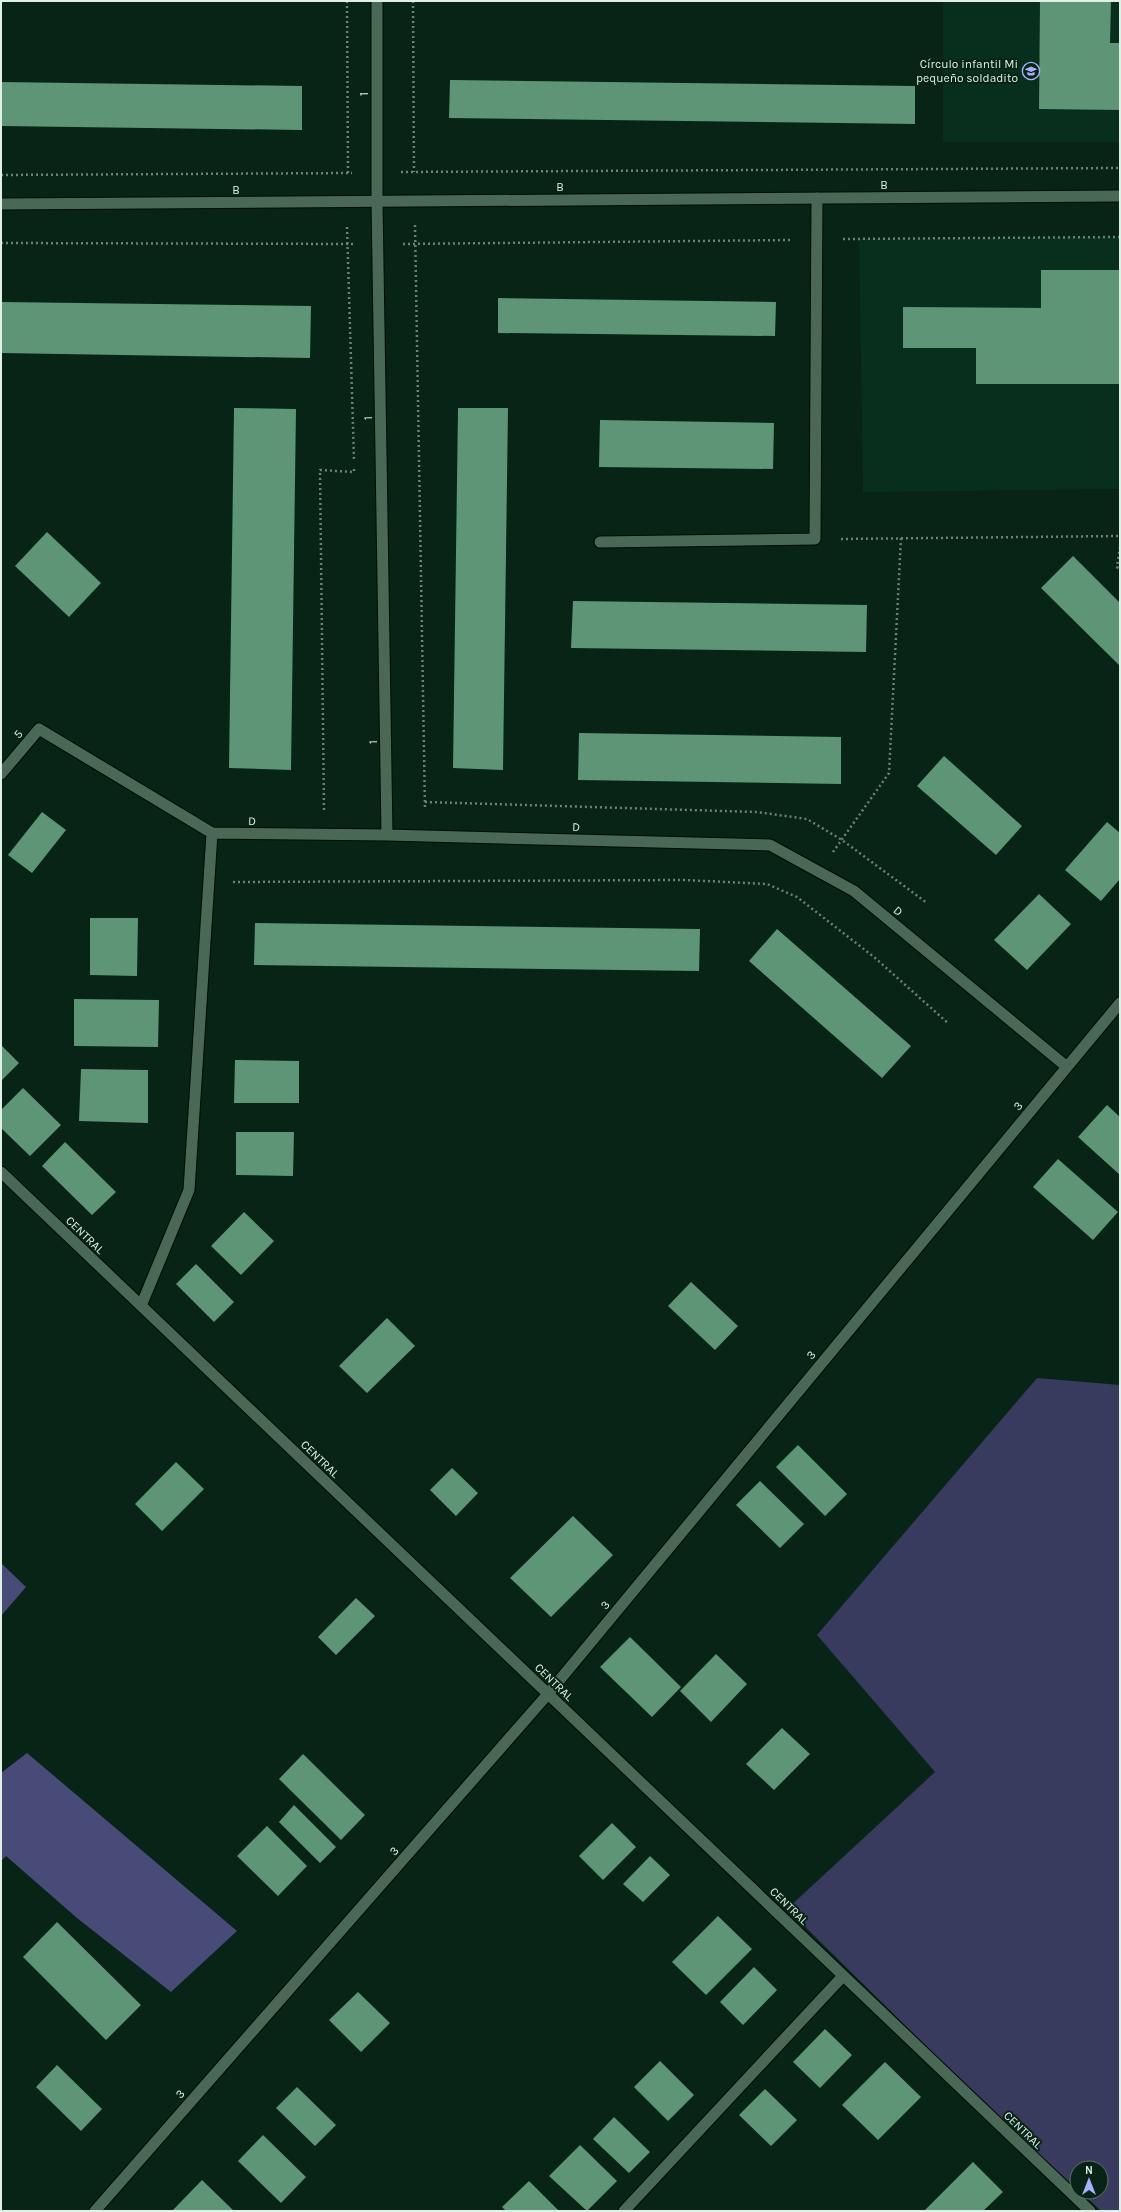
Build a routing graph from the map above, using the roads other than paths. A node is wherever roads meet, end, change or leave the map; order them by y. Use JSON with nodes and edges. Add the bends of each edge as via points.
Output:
{"nodes":[{"id":1,"x":377,"y":1,"type":"edge"},
{"id":2,"x":1120,"y":196,"type":"edge"},
{"id":3,"x":818,"y":198,"type":"junction"},
{"id":4,"x":377,"y":202,"type":"junction"},
{"id":5,"x":1,"y":204,"type":"edge"},
{"id":6,"x":600,"y":542,"type":"dead end"},
{"id":7,"x":1,"y":774,"type":"edge"},
{"id":8,"x":212,"y":834,"type":"junction"},
{"id":9,"x":387,"y":835,"type":"junction"},
{"id":10,"x":1120,"y":1003,"type":"edge"},
{"id":11,"x":1067,"y":1067,"type":"junction"},
{"id":12,"x":1,"y":1172,"type":"edge"},
{"id":13,"x":141,"y":1306,"type":"junction"},
{"id":14,"x":548,"y":1694,"type":"junction"},
{"id":15,"x":843,"y":1976,"type":"junction"},
{"id":16,"x":95,"y":2211,"type":"edge"},
{"id":17,"x":624,"y":2211,"type":"edge"},
{"id":18,"x":1090,"y":2211,"type":"edge"}],
"edges":[{"from":1,"to":4,"type":"street","name":"1"},
{"from":2,"to":3,"type":"street","name":"B"},
{"from":3,"to":4,"type":"street","name":"B"},
{"from":3,"to":6,"type":"street","via":[[815,540]]},
{"from":4,"to":5,"type":"street","name":"B"},
{"from":4,"to":9,"type":"street","name":"1"},
{"from":7,"to":8,"type":"street","name":"5","via":[[39,729]]},
{"from":8,"to":9,"type":"street","name":"D"},
{"from":8,"to":13,"type":"street","via":[[189,1190]]},
{"from":9,"to":11,"type":"street","name":"D","via":[[770,845],[854,891]]},
{"from":10,"to":11,"type":"street","name":"3"},
{"from":11,"to":14,"type":"street","name":"3"},
{"from":12,"to":13,"type":"street","name":"CENTRAL"},
{"from":13,"to":14,"type":"street","name":"CENTRAL"},
{"from":14,"to":15,"type":"street","name":"CENTRAL"},
{"from":14,"to":16,"type":"street","name":"3"},
{"from":15,"to":17,"type":"street"},
{"from":15,"to":18,"type":"street","name":"CENTRAL"}]}
